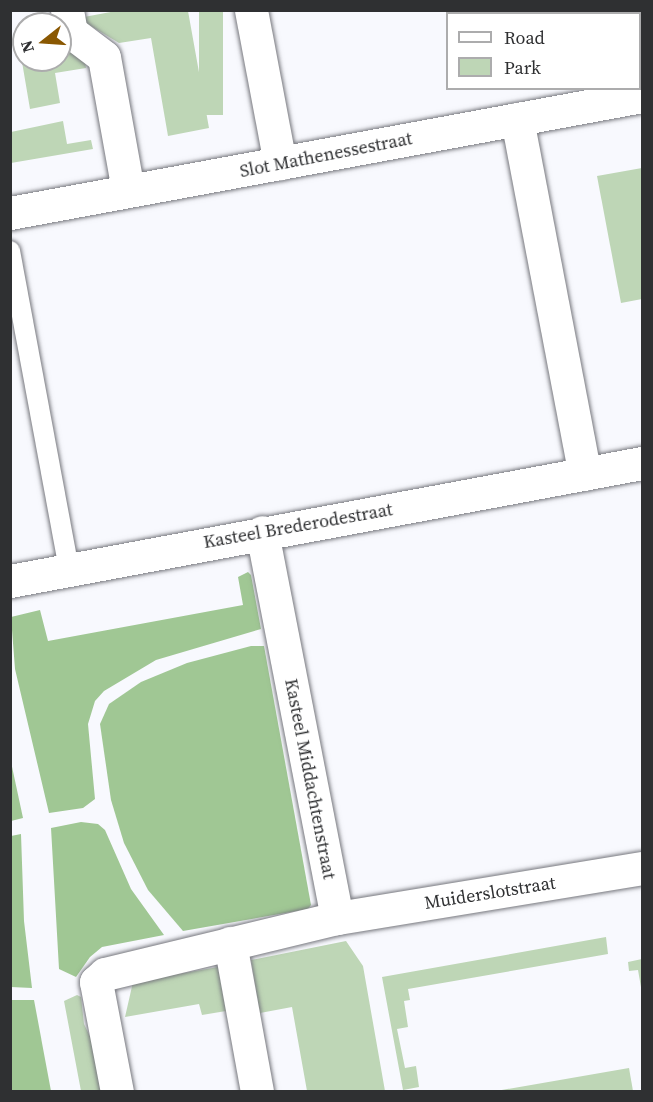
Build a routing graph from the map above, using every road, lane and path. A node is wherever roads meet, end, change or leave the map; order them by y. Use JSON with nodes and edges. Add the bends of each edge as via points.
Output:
{"nodes":[{"id":1,"x":67,"y":10,"type":"edge"},
{"id":2,"x":251,"y":10,"type":"edge"},
{"id":3,"x":642,"y":96,"type":"edge"},
{"id":4,"x":517,"y":119,"type":"junction"},
{"id":5,"x":280,"y":163,"type":"junction"},
{"id":6,"x":128,"y":190,"type":"junction"},
{"id":7,"x":10,"y":213,"type":"edge"},
{"id":8,"x":10,"y":251,"type":"edge"},
{"id":9,"x":642,"y":464,"type":"edge"},
{"id":10,"x":585,"y":474,"type":"junction"},
{"id":11,"x":262,"y":532,"type":"junction"},
{"id":12,"x":69,"y":569,"type":"junction"},
{"id":13,"x":10,"y":580,"type":"edge"},
{"id":14,"x":642,"y":868,"type":"edge"},
{"id":15,"x":337,"y":918,"type":"junction"},
{"id":16,"x":230,"y":944,"type":"junction"},
{"id":17,"x":117,"y":1092,"type":"edge"},
{"id":18,"x":257,"y":1092,"type":"edge"}],
"edges":[{"from":1,"to":6,"type":"street","via":[[72,32],[104,57]]},
{"from":2,"to":5,"type":"street"},
{"from":3,"to":4,"type":"street","name":"Slot Mathenessestraat"},
{"from":4,"to":5,"type":"street","name":"Slot Mathenessestraat"},
{"from":4,"to":10,"type":"street"},
{"from":5,"to":6,"type":"street","name":"Slot Mathenessestraat"},
{"from":6,"to":7,"type":"street","name":"Slot Mathenessestraat"},
{"from":8,"to":12,"type":"lane"},
{"from":9,"to":10,"type":"street","name":"Kasteel Brederodestraat"},
{"from":10,"to":11,"type":"street","name":"Kasteel Brederodestraat"},
{"from":11,"to":12,"type":"street","name":"Kasteel Brederodestraat"},
{"from":11,"to":15,"type":"street","name":"Kasteel Middachtenstraat"},
{"from":12,"to":13,"type":"street","name":"Kasteel Brederodestraat"},
{"from":14,"to":15,"type":"street","name":"Muiderslotstraat"},
{"from":15,"to":16,"type":"street"},
{"from":16,"to":17,"type":"street","via":[[105,974],[96,982]]},
{"from":16,"to":18,"type":"street"}]}
